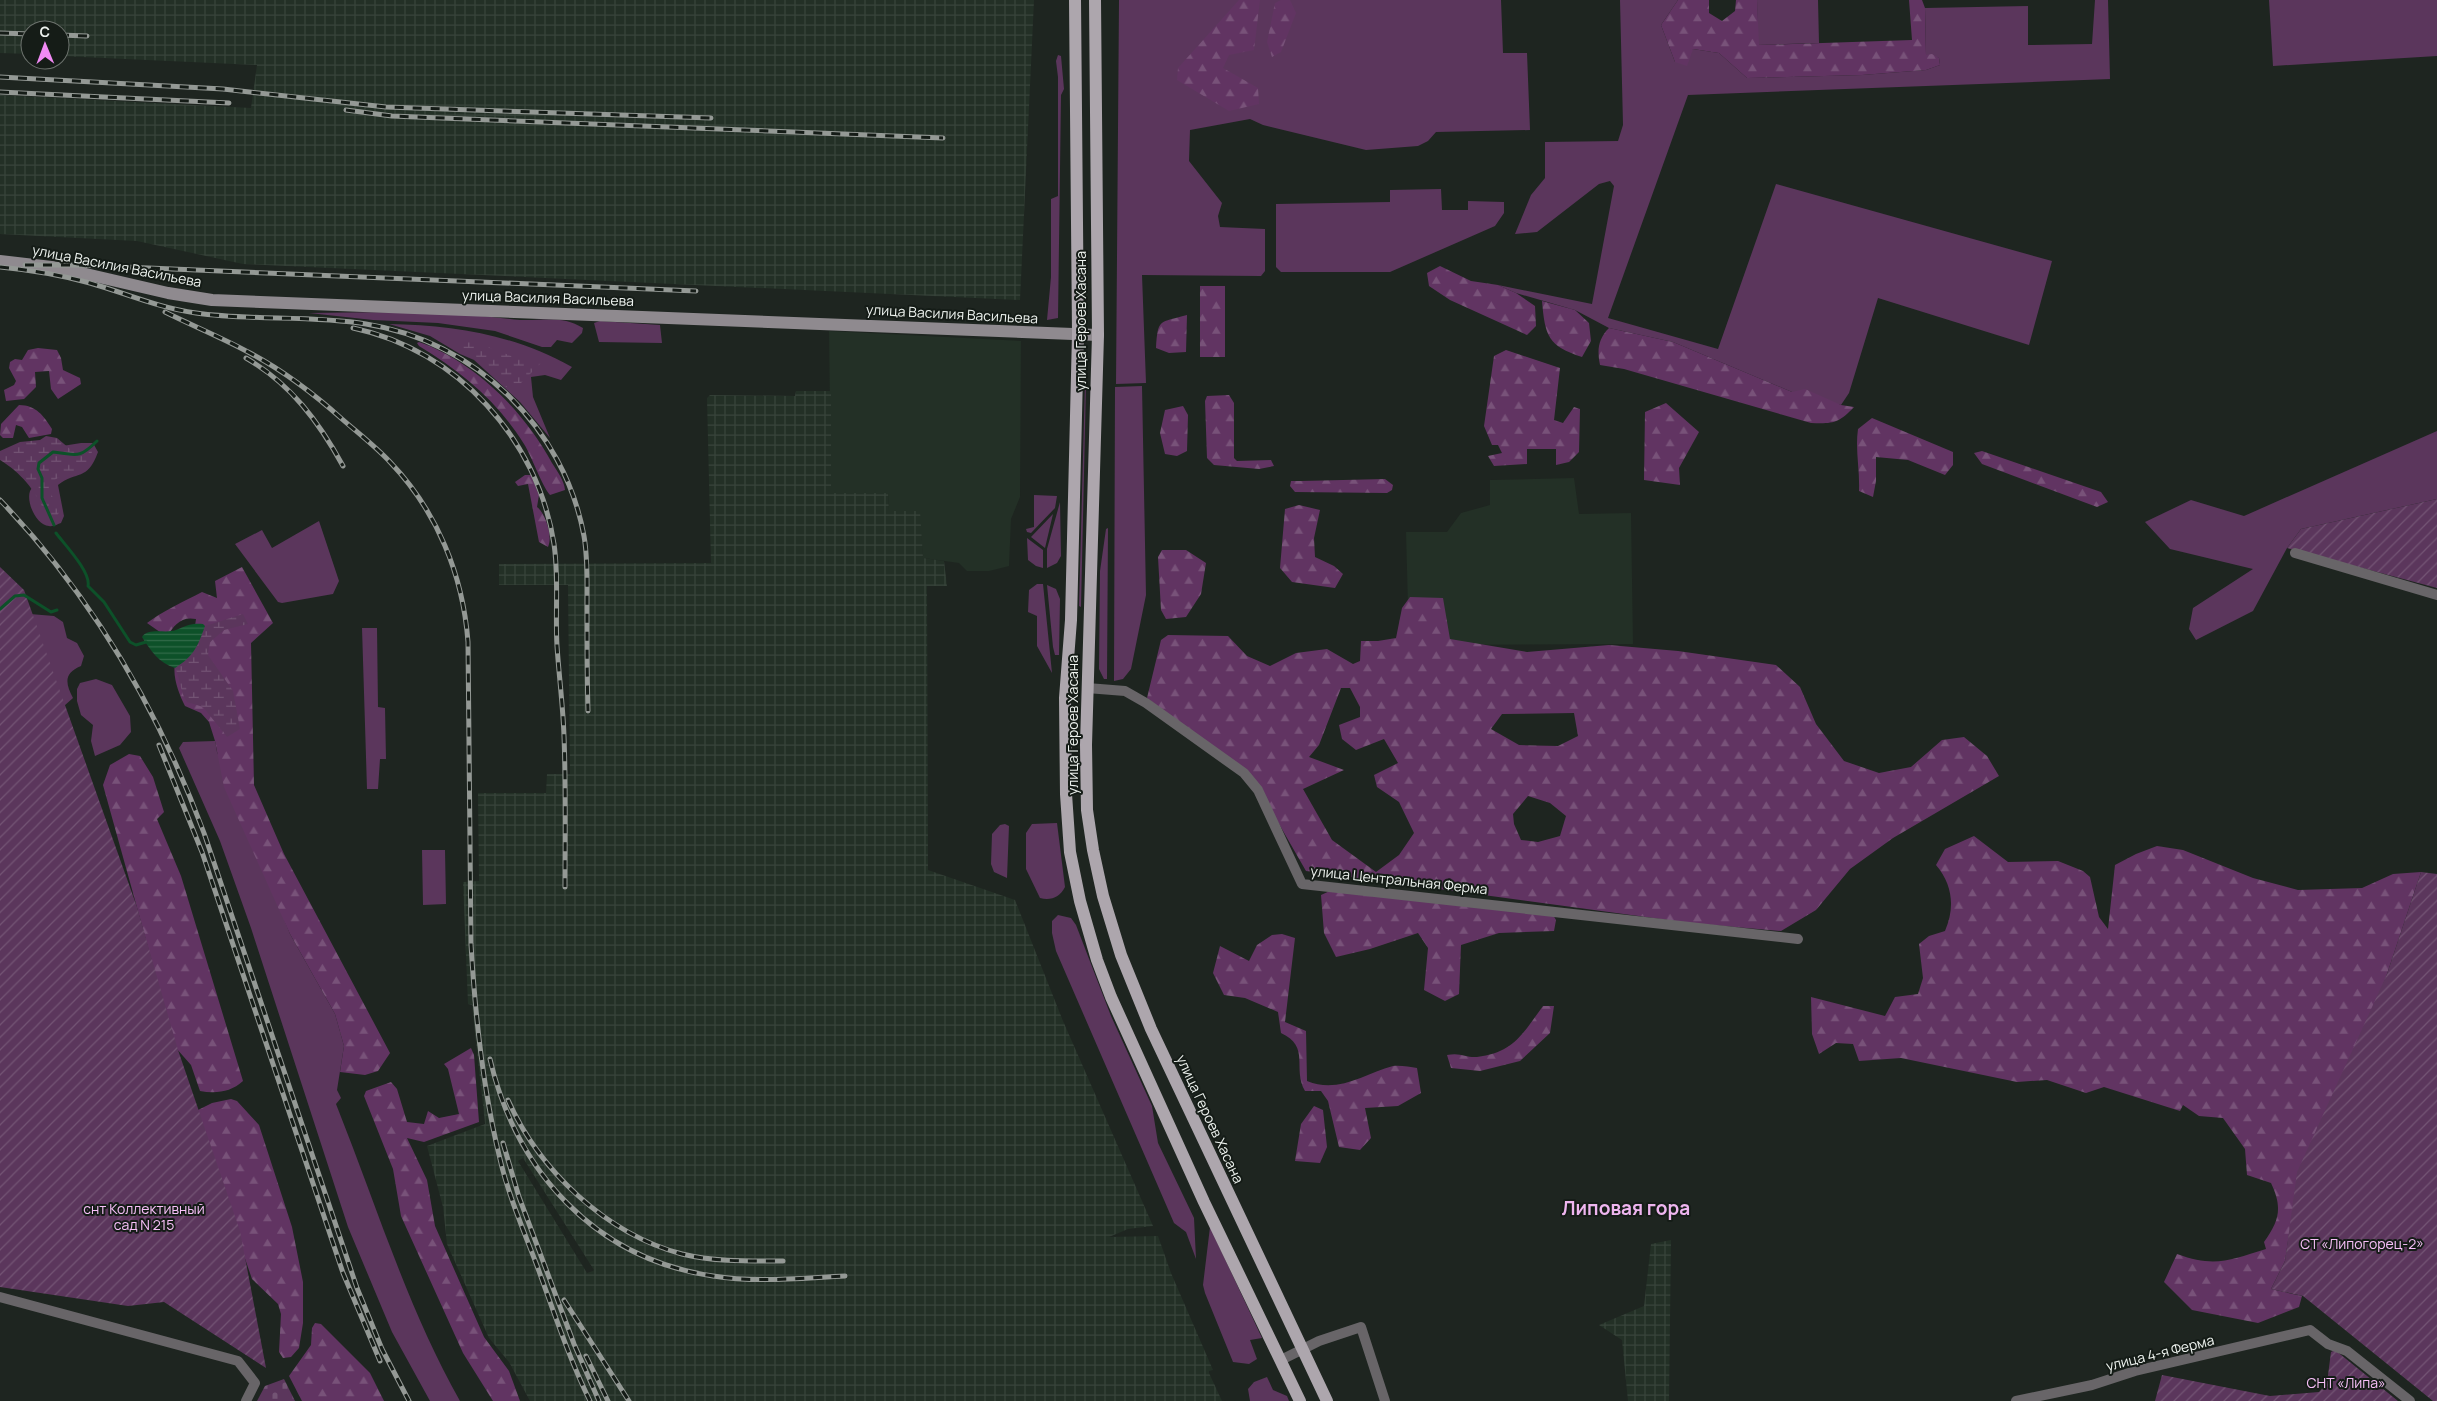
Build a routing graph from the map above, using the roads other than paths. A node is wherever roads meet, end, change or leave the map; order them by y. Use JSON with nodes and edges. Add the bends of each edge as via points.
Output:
{"nodes":[{"id":1,"x":1075,"y":0,"type":"edge"},
{"id":2,"x":1094,"y":0,"type":"edge"},
{"id":3,"x":0,"y":261,"type":"edge"},
{"id":4,"x":1078,"y":334,"type":"junction"},
{"id":5,"x":1098,"y":335,"type":"junction"},
{"id":6,"x":2295,"y":553,"type":"dead end"},
{"id":7,"x":2437,"y":595,"type":"edge"},
{"id":8,"x":1087,"y":688,"type":"junction"},
{"id":9,"x":1798,"y":939,"type":"dead end"},
{"id":10,"x":0,"y":1296,"type":"edge"},
{"id":11,"x":1301,"y":1349,"type":"junction"},
{"id":12,"x":1281,"y":1360,"type":"junction"},
{"id":13,"x":246,"y":1401,"type":"edge"},
{"id":14,"x":1300,"y":1401,"type":"edge"},
{"id":15,"x":1327,"y":1401,"type":"edge"},
{"id":16,"x":1384,"y":1401,"type":"edge"},
{"id":17,"x":2016,"y":1401,"type":"edge"},
{"id":18,"x":2410,"y":1401,"type":"edge"}],
"edges":[{"from":1,"to":4,"type":"main road","name":"улица Героев Хасана"},
{"from":2,"to":5,"type":"main road","name":"улица Героев Хасана"},
{"from":3,"to":4,"type":"main road","name":"улица Василия Васильева","via":[[60,268],[212,300]]},
{"from":4,"to":5,"type":"main road","name":"улица Василия Васильева"},
{"from":4,"to":12,"type":"main road","name":"улица Героев Хасана","via":[[1071,620],[1065,698],[1070,852],[1080,901],[1111,998],[1200,1194]]},
{"from":5,"to":8,"type":"main road","name":"улица Героев Хасана"},
{"from":6,"to":7,"type":"street"},
{"from":8,"to":9,"type":"street","name":"улица Центральная Ферма","via":[[1119,690],[1132,695],[1244,773],[1267,806],[1302,884]]},
{"from":8,"to":11,"type":"main road","name":"улица Героев Хасана","via":[[1088,810],[1103,896],[1121,955],[1155,1038]]},
{"from":10,"to":13,"type":"street","via":[[238,1361],[255,1383]]},
{"from":11,"to":12,"type":"street"},
{"from":11,"to":15,"type":"main road","name":"улица Героев Хасана"},
{"from":11,"to":16,"type":"street","via":[[1361,1327]]},
{"from":12,"to":14,"type":"main road","name":"улица Героев Хасана"},
{"from":17,"to":18,"type":"street","name":"улица 4-я Ферма","via":[[2310,1330],[2328,1344],[2347,1351]]}]}
